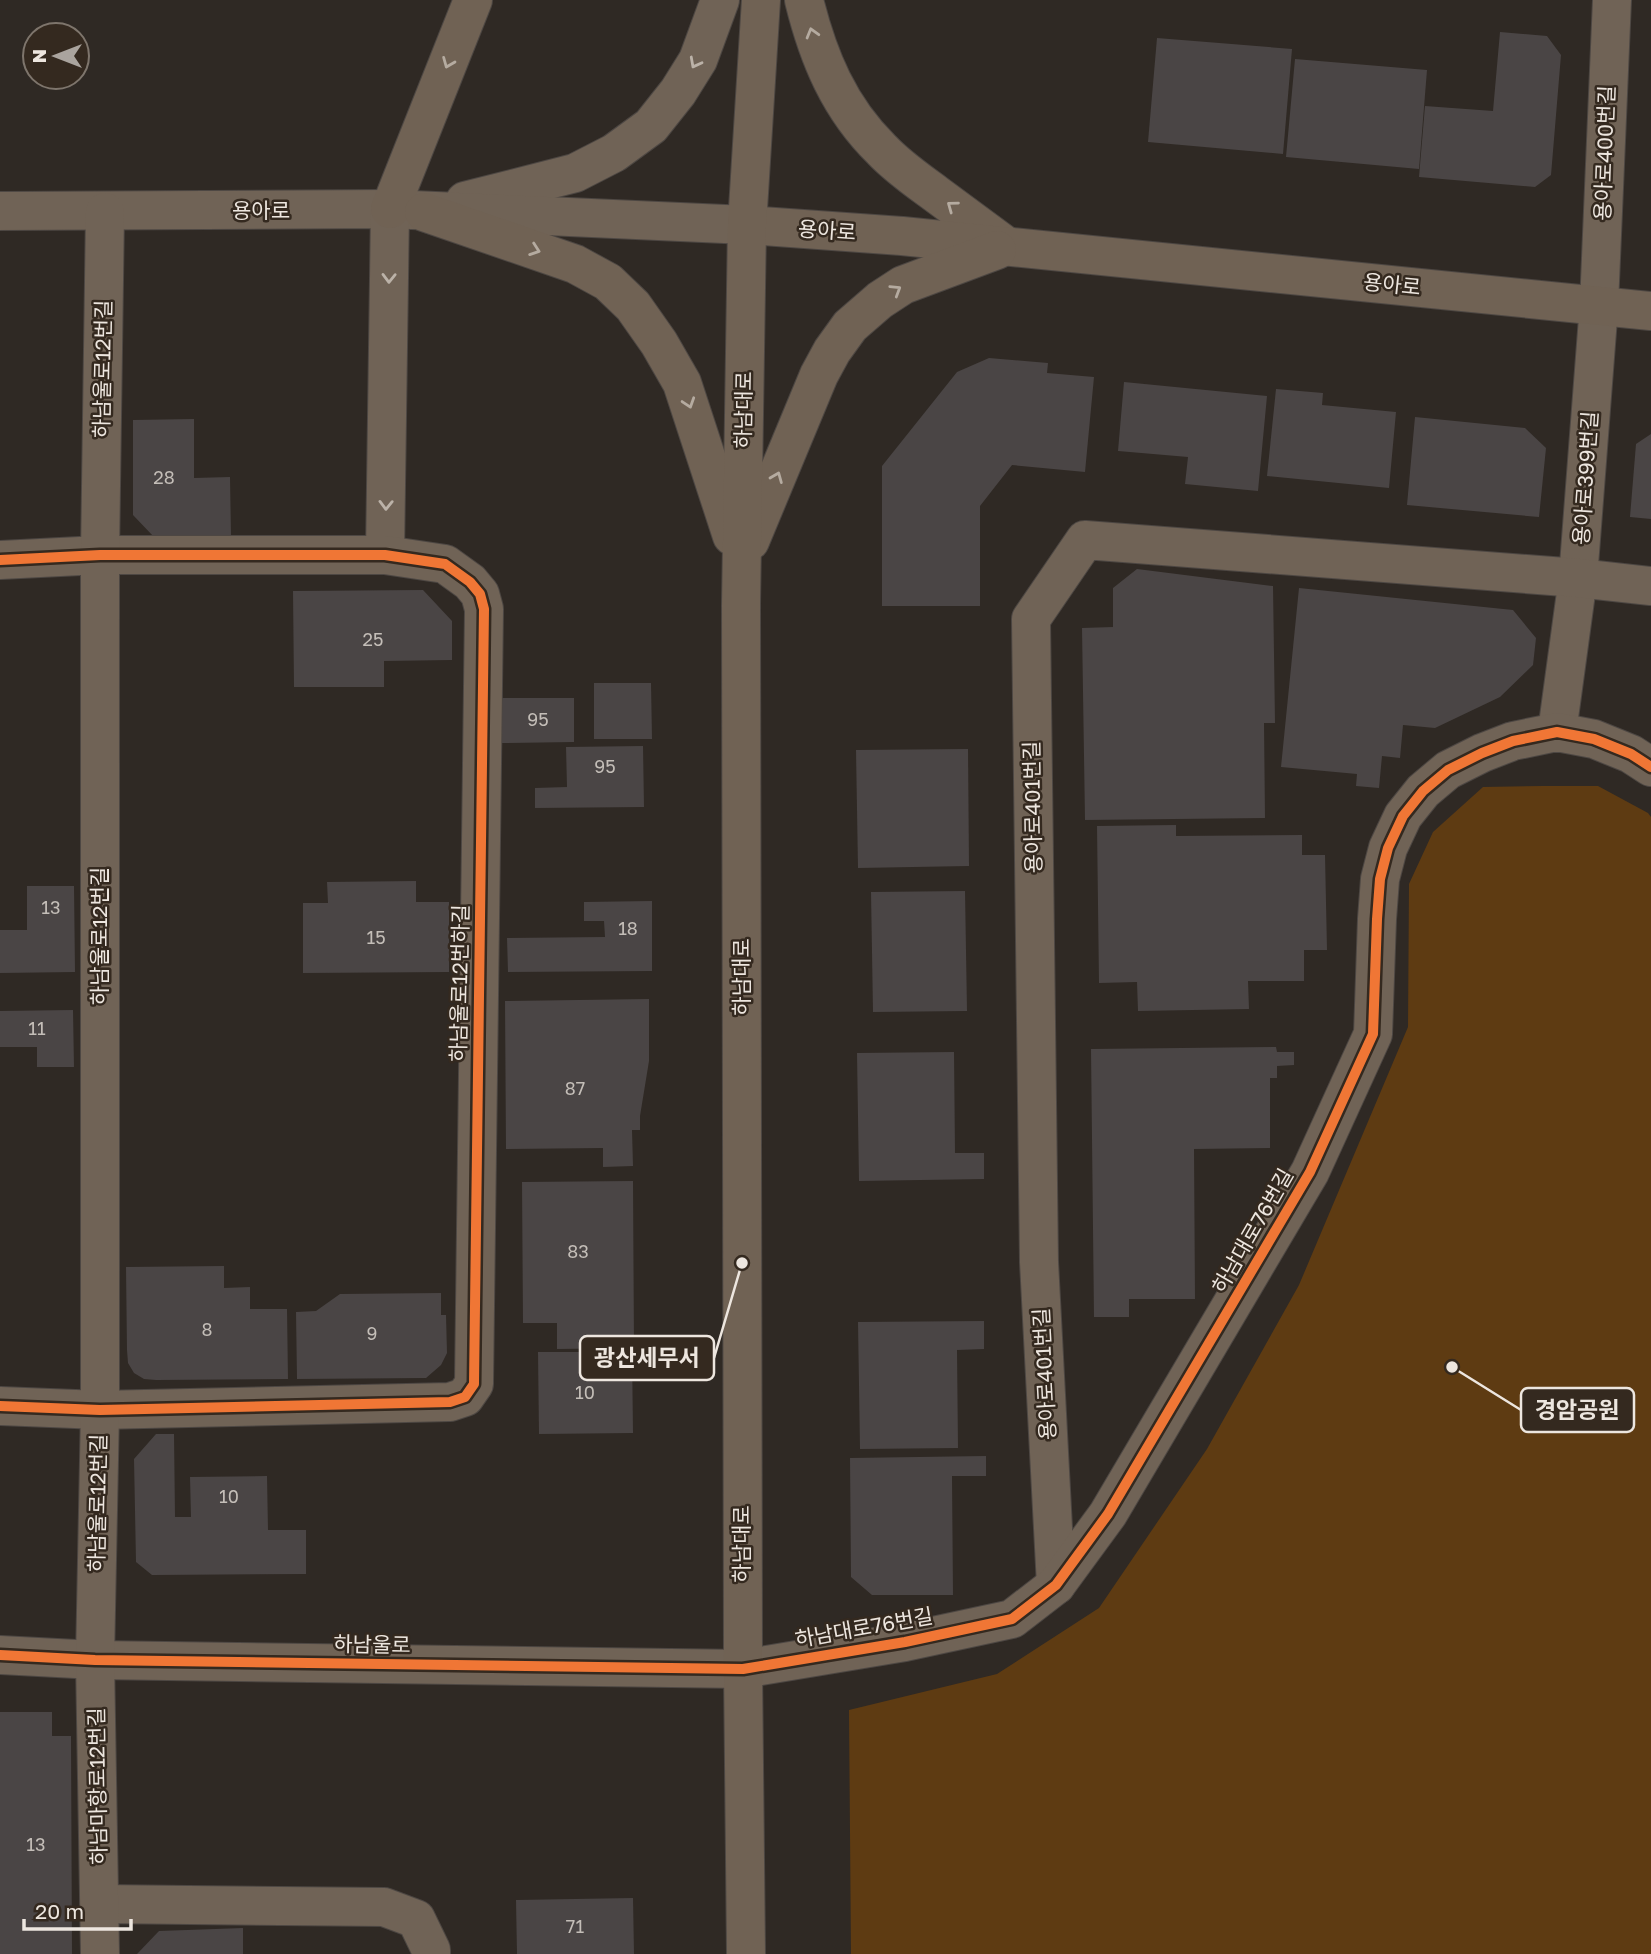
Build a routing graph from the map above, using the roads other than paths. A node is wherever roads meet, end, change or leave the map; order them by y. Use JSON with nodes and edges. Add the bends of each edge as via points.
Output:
{"nodes":[{"id":1,"x":473,"y":0,"type":"edge"},
{"id":2,"x":720,"y":0,"type":"edge"},
{"id":3,"x":761,"y":0,"type":"edge"},
{"id":4,"x":804,"y":0,"type":"edge"},
{"id":5,"x":1612,"y":0,"type":"edge"},
{"id":6,"x":0,"y":211,"type":"edge"},
{"id":7,"x":407,"y":211,"type":"junction"},
{"id":8,"x":105,"y":212,"type":"junction"},
{"id":9,"x":747,"y":225,"type":"junction"},
{"id":10,"x":1007,"y":246,"type":"junction"},
{"id":11,"x":1599,"y":305,"type":"junction"},
{"id":12,"x":1651,"y":311,"type":"edge"},
{"id":13,"x":100,"y":555,"type":"junction"},
{"id":14,"x":385,"y":555,"type":"junction"},
{"id":15,"x":0,"y":560,"type":"edge"},
{"id":16,"x":741,"y":563,"type":"junction"},
{"id":17,"x":1578,"y":578,"type":"junction"},
{"id":18,"x":1651,"y":586,"type":"edge"},
{"id":19,"x":1556,"y":732,"type":"junction"},
{"id":20,"x":1651,"y":767,"type":"edge"},
{"id":21,"x":0,"y":1406,"type":"edge"},
{"id":22,"x":100,"y":1410,"type":"junction"},
{"id":23,"x":1056,"y":1585,"type":"junction"},
{"id":24,"x":0,"y":1655,"type":"edge"},
{"id":25,"x":95,"y":1660,"type":"junction"},
{"id":26,"x":743,"y":1669,"type":"junction"},
{"id":27,"x":100,"y":1904,"type":"junction"},
{"id":28,"x":100,"y":1954,"type":"edge"},
{"id":29,"x":431,"y":1954,"type":"edge"},
{"id":30,"x":746,"y":1954,"type":"edge"}],
"edges":[{"from":1,"to":7,"type":"main road","one_way":true},
{"from":2,"to":7,"type":"street","one_way":true,"via":[[698,60],[678,92],[651,126],[614,153],[575,173]]},
{"from":3,"to":9,"type":"main road","name":"하남대로"},
{"from":10,"to":4,"type":"main road","one_way":true,"via":[[880,149],[825,69]]},
{"from":5,"to":11,"type":"street","name":"용아로400번길"},
{"from":6,"to":8,"type":"street","name":"용아로"},
{"from":7,"to":8,"type":"street","name":"용아로"},
{"from":7,"to":9,"type":"street","name":"용아로"},
{"from":7,"to":14,"type":"street","one_way":true},
{"from":7,"to":16,"type":"main road","one_way":true,"via":[[575,264],[608,282],[633,306],[682,383]]},
{"from":8,"to":13,"type":"street","name":"하남울로12번길"},
{"from":9,"to":10,"type":"main road","name":"용아로"},
{"from":9,"to":16,"type":"main road","name":"하남대로"},
{"from":10,"to":11,"type":"main road","name":"용아로"},
{"from":16,"to":10,"type":"main road","one_way":true,"via":[[819,376],[850,326],[903,285]]},
{"from":11,"to":12,"type":"main road","name":"용아로"},
{"from":11,"to":17,"type":"street","name":"용아로399번길"},
{"from":13,"to":14,"type":"street","name":"하남울로12번하길"},
{"from":13,"to":15,"type":"street","name":"하남울로12번하길"},
{"from":13,"to":22,"type":"street","name":"하남울로12번길"},
{"from":14,"to":22,"type":"street","name":"하남울로12번하길","via":[[445,564],[470,582],[484,609],[474,1384],[465,1396],[450,1402]]},
{"from":16,"to":26,"type":"main road","name":"하남대로"},
{"from":17,"to":18,"type":"street"},
{"from":17,"to":19,"type":"street","name":"용아로399번길"},
{"from":17,"to":23,"type":"street","name":"용아로401번길","via":[[1086,540],[1031,619],[1039,1262]]},
{"from":19,"to":20,"type":"street","name":"하남대로76번길","via":[[1594,739]]},
{"from":19,"to":23,"type":"street","name":"하남대로76번길","via":[[1482,752],[1423,791],[1404,816],[1388,848],[1380,879],[1373,1034],[1310,1172],[1108,1514]]},
{"from":21,"to":22,"type":"street"},
{"from":22,"to":25,"type":"street","name":"하남울로12번길"},
{"from":23,"to":26,"type":"street","name":"하남대로76번길","via":[[1012,1619]]},
{"from":24,"to":25,"type":"street","name":"하남울로"},
{"from":25,"to":26,"type":"street","name":"하남울로"},
{"from":25,"to":27,"type":"street","name":"하남마항로12번길"},
{"from":26,"to":30,"type":"main road","name":"하남대로"},
{"from":27,"to":28,"type":"street","name":"하남마항로12번길"},
{"from":27,"to":29,"type":"street","via":[[384,1907],[416,1919]]}]}
